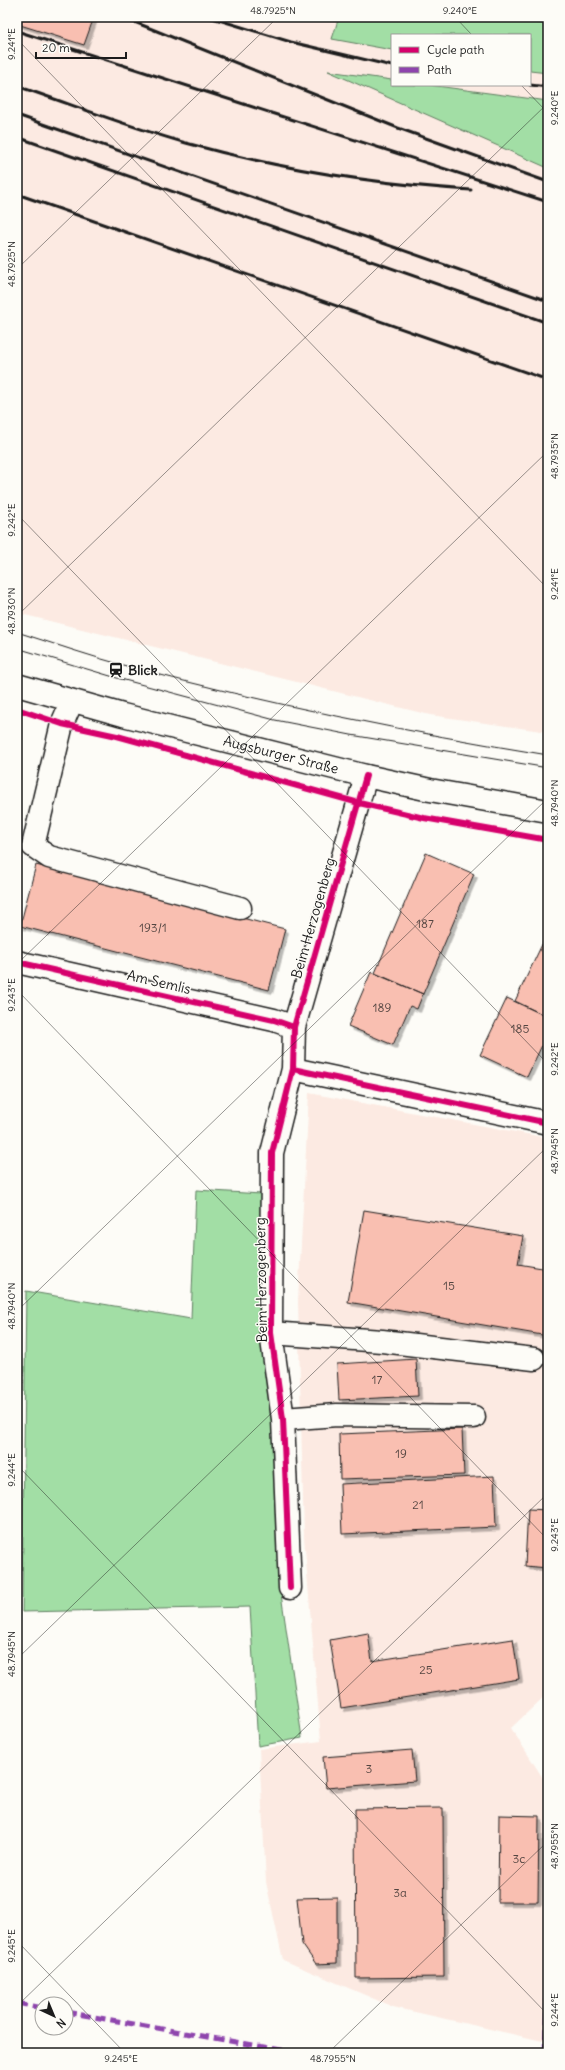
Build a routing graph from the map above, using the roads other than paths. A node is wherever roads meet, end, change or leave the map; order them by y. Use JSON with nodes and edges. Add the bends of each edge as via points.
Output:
{"nodes":[{"id":1,"x":17,"y":685,"type":"edge"},
{"id":2,"x":72,"y":701,"type":"junction"},
{"id":3,"x":366,"y":776,"type":"junction"},
{"id":4,"x":548,"y":811,"type":"edge"},
{"id":5,"x":240,"y":908,"type":"dead end"},
{"id":6,"x":17,"y":962,"type":"edge"},
{"id":7,"x":294,"y":1027,"type":"junction"},
{"id":8,"x":293,"y":1069,"type":"junction"},
{"id":9,"x":548,"y":1123,"type":"edge"},
{"id":10,"x":271,"y":1333,"type":"junction"},
{"id":11,"x":534,"y":1359,"type":"dead end"},
{"id":12,"x":474,"y":1417,"type":"dead end"},
{"id":13,"x":284,"y":1419,"type":"junction"},
{"id":14,"x":290,"y":1588,"type":"dead end"}],
"edges":[{"from":1,"to":2,"type":"street","name":"Augsburger Straße"},
{"from":2,"to":3,"type":"street","name":"Augsburger Straße"},
{"from":2,"to":5,"type":"street","via":[[62,724],[33,846],[49,857]]},
{"from":3,"to":4,"type":"street","name":"Augsburger Straße"},
{"from":3,"to":7,"type":"street","name":"Beim Herzogenberg"},
{"from":6,"to":7,"type":"street","name":"Am Semlis","via":[[274,1020]]},
{"from":7,"to":8,"type":"street","name":"Beim Herzogenberg"},
{"from":8,"to":9,"type":"street"},
{"from":8,"to":10,"type":"street","name":"Beim Herzogenberg","via":[[272,1154]]},
{"from":10,"to":11,"type":"street","via":[[382,1341]]},
{"from":10,"to":13,"type":"street","name":"Beim Herzogenberg"},
{"from":12,"to":13,"type":"street","via":[[336,1415]]},
{"from":13,"to":14,"type":"street","name":"Beim Herzogenberg"}]}
